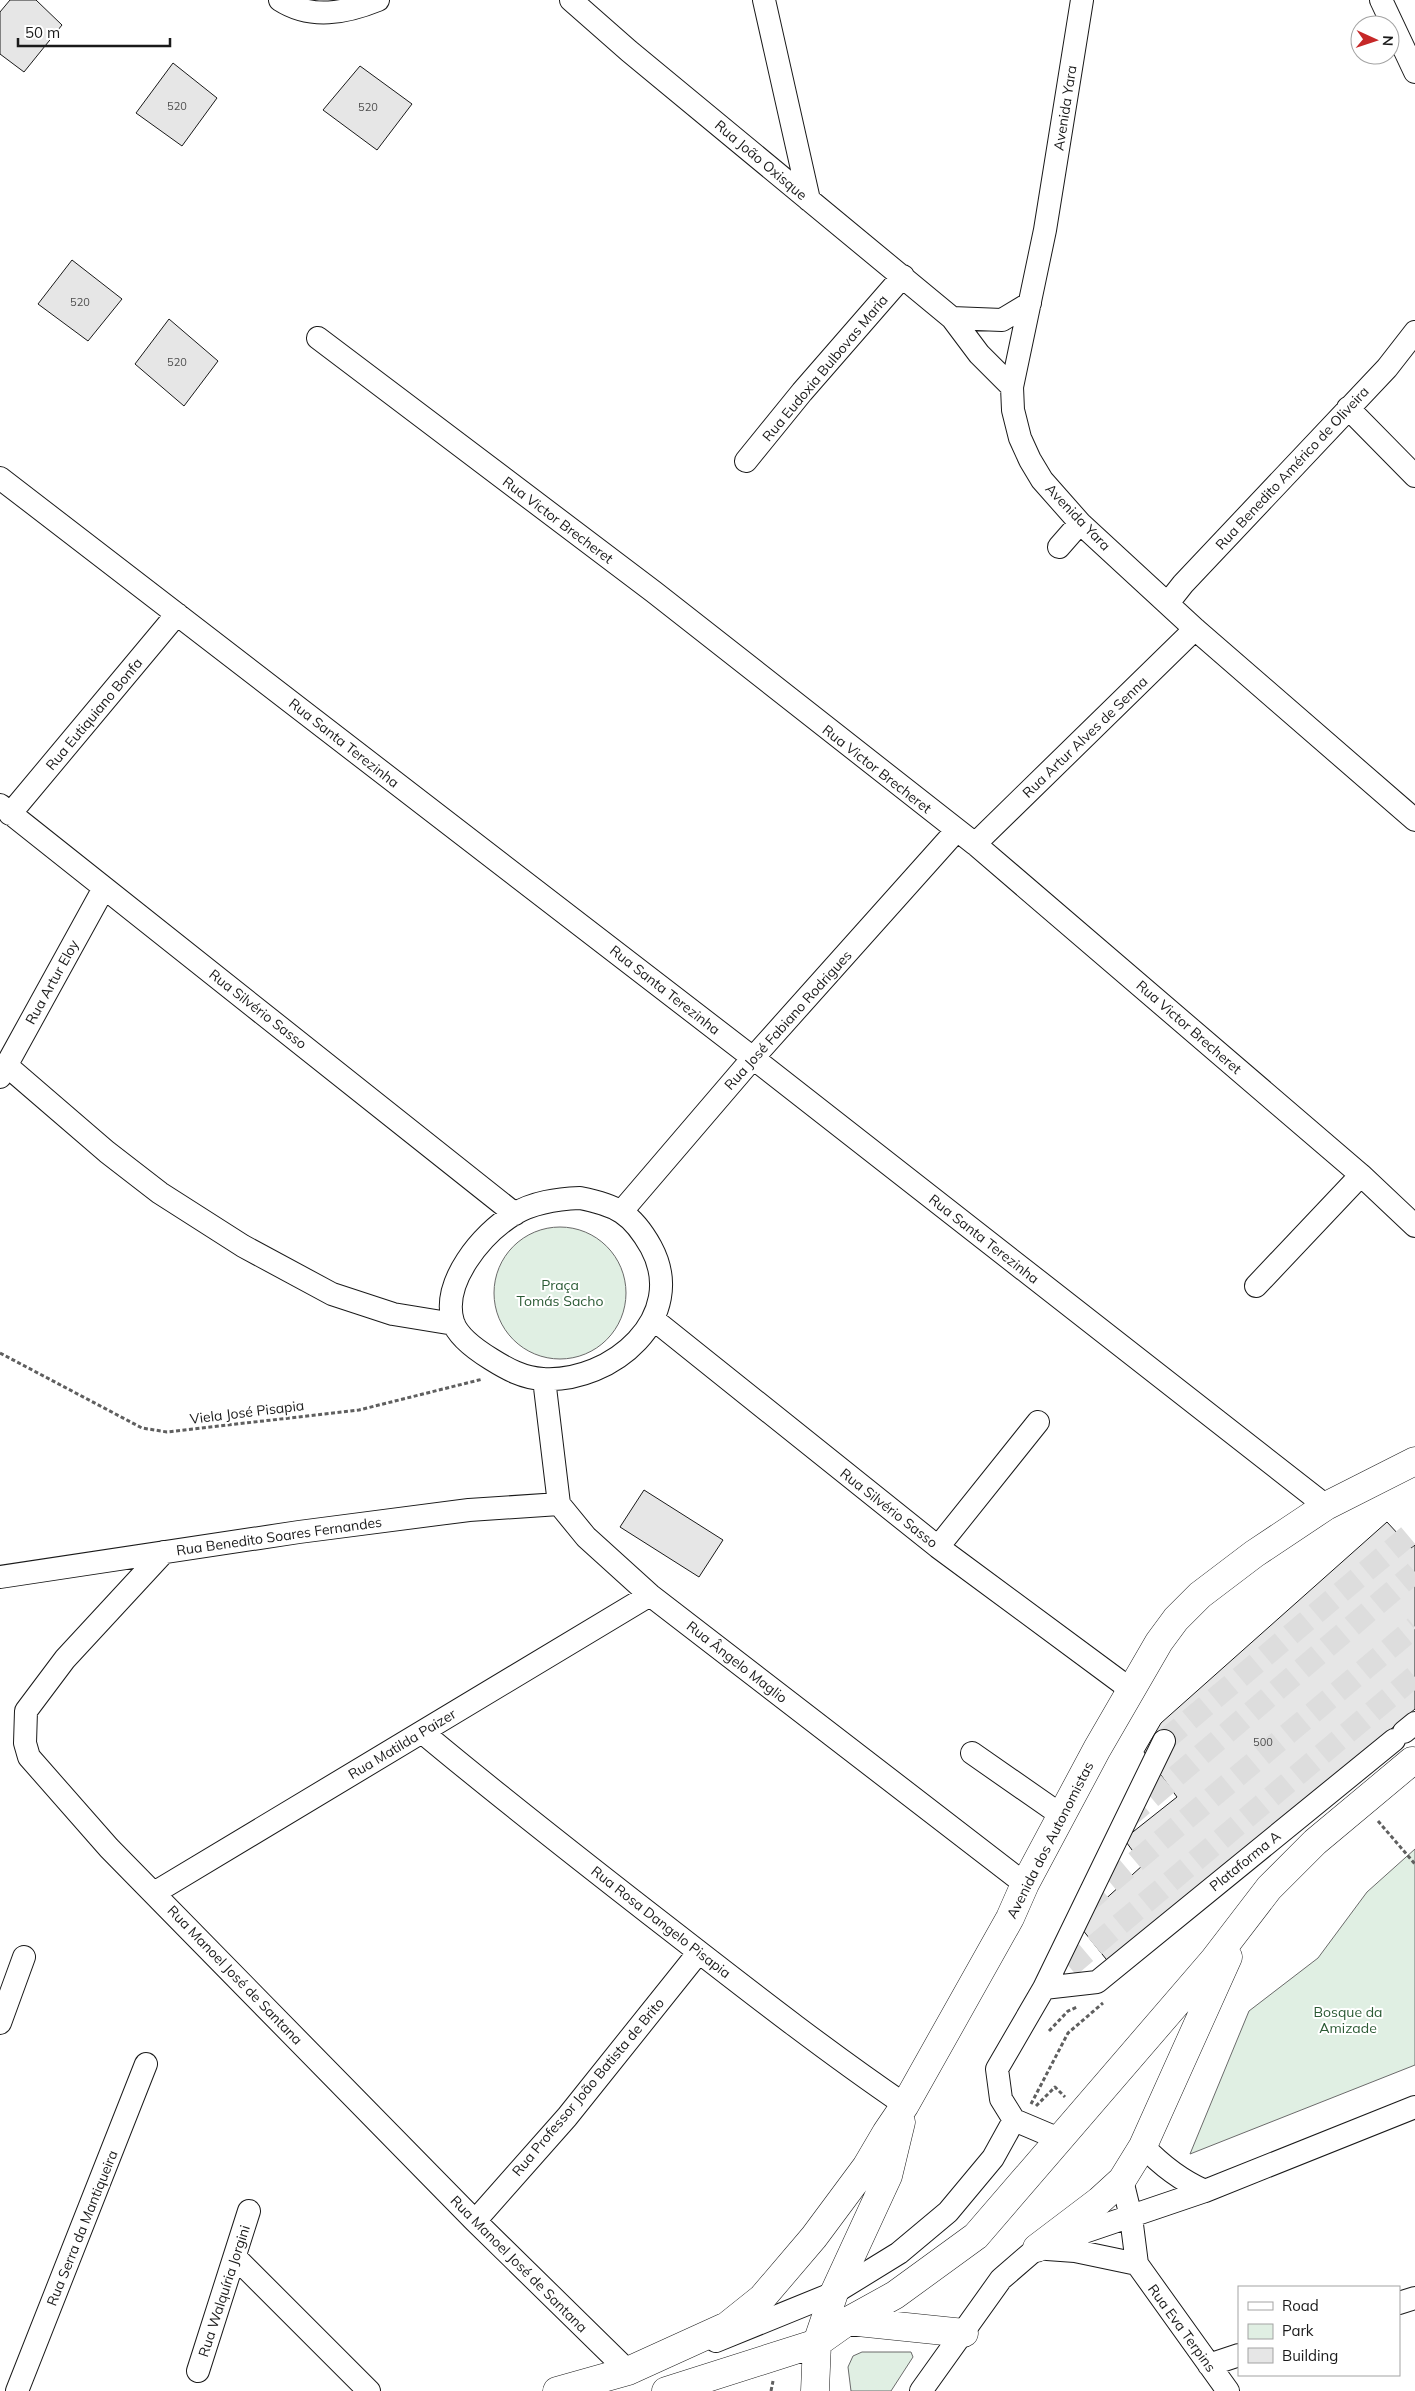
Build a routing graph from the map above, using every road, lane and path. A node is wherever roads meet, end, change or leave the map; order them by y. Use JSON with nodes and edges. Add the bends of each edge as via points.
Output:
{"nodes":[{"id":1,"x":280,"y":0,"type":"edge"},
{"id":2,"x":378,"y":0,"type":"edge"},
{"id":3,"x":571,"y":0,"type":"edge"},
{"id":4,"x":764,"y":0,"type":"edge"},
{"id":5,"x":1082,"y":0,"type":"edge"},
{"id":6,"x":1381,"y":0,"type":"edge"},
{"id":7,"x":1415,"y":72,"type":"edge"},
{"id":8,"x":809,"y":200,"type":"junction"},
{"id":9,"x":904,"y":276,"type":"junction"},
{"id":10,"x":1030,"y":303,"type":"junction"},
{"id":11,"x":952,"y":318,"type":"junction"},
{"id":12,"x":1415,"y":332,"type":"edge"},
{"id":13,"x":318,"y":338,"type":"dead end"},
{"id":14,"x":1012,"y":387,"type":"junction"},
{"id":15,"x":1348,"y":408,"type":"junction"},
{"id":16,"x":746,"y":461,"type":"dead end"},
{"id":17,"x":1415,"y":476,"type":"edge"},
{"id":18,"x":0,"y":478,"type":"edge"},
{"id":19,"x":1080,"y":523,"type":"junction"},
{"id":20,"x":1059,"y":547,"type":"dead end"},
{"id":21,"x":1168,"y":603,"type":"junction"},
{"id":22,"x":176,"y":614,"type":"junction"},
{"id":23,"x":1194,"y":629,"type":"junction"},
{"id":24,"x":5,"y":809,"type":"edge"},
{"id":25,"x":1415,"y":820,"type":"edge"},
{"id":26,"x":956,"y":831,"type":"junction"},
{"id":27,"x":975,"y":844,"type":"junction"},
{"id":28,"x":104,"y":888,"type":"junction"},
{"id":29,"x":753,"y":1058,"type":"junction"},
{"id":30,"x":3,"y":1071,"type":"edge"},
{"id":31,"x":1361,"y":1175,"type":"junction"},
{"id":32,"x":622,"y":1211,"type":"junction"},
{"id":33,"x":515,"y":1214,"type":"junction"},
{"id":34,"x":1415,"y":1226,"type":"edge"},
{"id":35,"x":1256,"y":1286,"type":"dead end"},
{"id":36,"x":653,"y":1320,"type":"junction"},
{"id":37,"x":454,"y":1324,"type":"junction"},
{"id":38,"x":0,"y":1353,"type":"edge"},
{"id":39,"x":510,"y":1371,"type":"junction"},
{"id":40,"x":544,"y":1379,"type":"junction"},
{"id":41,"x":1038,"y":1422,"type":"dead end"},
{"id":42,"x":1415,"y":1461,"type":"edge"},
{"id":43,"x":559,"y":1504,"type":"junction"},
{"id":44,"x":1326,"y":1506,"type":"junction"},
{"id":45,"x":938,"y":1547,"type":"junction"},
{"id":46,"x":164,"y":1552,"type":"junction"},
{"id":47,"x":0,"y":1577,"type":"edge"},
{"id":48,"x":650,"y":1595,"type":"junction"},
{"id":49,"x":1130,"y":1689,"type":"junction"},
{"id":50,"x":422,"y":1732,"type":"junction"},
{"id":51,"x":1404,"y":1732,"type":"edge"},
{"id":52,"x":1164,"y":1741,"type":"tunnel mouth"},
{"id":53,"x":972,"y":1752,"type":"dead end"},
{"id":54,"x":1412,"y":1761,"type":"dead end"},
{"id":55,"x":1364,"y":1801,"type":"junction"},
{"id":56,"x":1062,"y":1816,"type":"junction"},
{"id":57,"x":1415,"y":1864,"type":"edge"},
{"id":58,"x":1025,"y":1884,"type":"junction"},
{"id":59,"x":154,"y":1893,"type":"junction"},
{"id":60,"x":1242,"y":1924,"type":"junction"},
{"id":61,"x":699,"y":1952,"type":"junction"},
{"id":62,"x":24,"y":1957,"type":"dead end"},
{"id":63,"x":1044,"y":1988,"type":"junction"},
{"id":64,"x":1100,"y":1995,"type":"junction"},
{"id":65,"x":1083,"y":2004,"type":"dead end"},
{"id":66,"x":0,"y":2023,"type":"edge"},
{"id":67,"x":1048,"y":2031,"type":"dead end"},
{"id":68,"x":146,"y":2064,"type":"dead end"},
{"id":69,"x":1060,"y":2104,"type":"dead end"},
{"id":70,"x":904,"y":2105,"type":"junction"},
{"id":71,"x":1415,"y":2107,"type":"edge"},
{"id":72,"x":1025,"y":2113,"type":"junction"},
{"id":73,"x":1059,"y":2139,"type":"junction"},
{"id":74,"x":1143,"y":2146,"type":"junction"},
{"id":75,"x":1122,"y":2180,"type":"junction"},
{"id":76,"x":1205,"y":2191,"type":"junction"},
{"id":77,"x":249,"y":2211,"type":"dead end"},
{"id":78,"x":1131,"y":2217,"type":"junction"},
{"id":79,"x":475,"y":2221,"type":"junction"},
{"id":80,"x":1037,"y":2248,"type":"junction"},
{"id":81,"x":236,"y":2258,"type":"junction"},
{"id":82,"x":1136,"y":2264,"type":"junction"},
{"id":83,"x":834,"y":2293,"type":"junction"},
{"id":84,"x":1415,"y":2298,"type":"edge"},
{"id":85,"x":1400,"y":2303,"type":"edge"},
{"id":86,"x":848,"y":2322,"type":"junction"},
{"id":87,"x":964,"y":2333,"type":"junction"},
{"id":88,"x":817,"y":2343,"type":"junction"},
{"id":89,"x":1238,"y":2355,"type":"edge"},
{"id":90,"x":1209,"y":2365,"type":"junction"},
{"id":91,"x":633,"y":2368,"type":"junction"},
{"id":92,"x":198,"y":2371,"type":"dead end"},
{"id":93,"x":17,"y":2391,"type":"edge"},
{"id":94,"x":369,"y":2391,"type":"edge"},
{"id":95,"x":557,"y":2391,"type":"edge"},
{"id":96,"x":666,"y":2391,"type":"edge"},
{"id":97,"x":815,"y":2391,"type":"edge"},
{"id":98,"x":921,"y":2391,"type":"edge"},
{"id":99,"x":1228,"y":2391,"type":"edge"}],
"edges":[{"from":1,"to":2,"type":"street","via":[[309,11],[332,14]]},
{"from":3,"to":8,"type":"street","name":"Rua João Oxisque"},
{"from":4,"to":8,"type":"street"},
{"from":5,"to":10,"type":"street","name":"Avenida Yara"},
{"from":6,"to":7,"type":"street"},
{"from":8,"to":9,"type":"street","name":"Rua João Oxisque"},
{"from":9,"to":11,"type":"street","name":"Rua João Oxisque"},
{"from":9,"to":16,"type":"street","name":"Rua Eudoxia Bulbovas Maria"},
{"from":10,"to":11,"type":"street","via":[[1002,320]]},
{"from":10,"to":14,"type":"street","name":"Avenida Yara"},
{"from":11,"to":14,"type":"street","name":"Rua João Oxisque","via":[[979,354]]},
{"from":12,"to":15,"type":"street","name":"Rua Benedito Américo de Oliveira","via":[[1387,368]]},
{"from":13,"to":26,"type":"street","name":"Rua Victor Brecheret","via":[[654,592]]},
{"from":14,"to":19,"type":"street","name":"Avenida Yara","via":[[1013,410],[1030,460],[1042,480]]},
{"from":15,"to":17,"type":"street"},
{"from":15,"to":21,"type":"street","name":"Rua Benedito Américo de Oliveira"},
{"from":18,"to":22,"type":"street","name":"Rua Santa Terezinha"},
{"from":19,"to":20,"type":"street"},
{"from":19,"to":21,"type":"street","name":"Avenida Yara"},
{"from":21,"to":23,"type":"street","name":"Avenida Yara"},
{"from":22,"to":24,"type":"street","name":"Rua Eutiquiano Bonfa"},
{"from":22,"to":29,"type":"street","name":"Rua Santa Terezinha"},
{"from":23,"to":25,"type":"street","name":"Avenida Yara"},
{"from":23,"to":27,"type":"street","name":"Rua Artur Alves de Senna"},
{"from":24,"to":28,"type":"street","name":"Rua Silvério Sasso"},
{"from":26,"to":27,"type":"street","name":"Rua Victor Brecheret"},
{"from":26,"to":29,"type":"street","name":"Rua José Fabiano Rodrigues"},
{"from":27,"to":31,"type":"street","name":"Rua Victor Brecheret"},
{"from":28,"to":30,"type":"street","name":"Rua Artur Eloy"},
{"from":28,"to":33,"type":"street","name":"Rua Silvério Sasso"},
{"from":29,"to":32,"type":"street","name":"Rua José Fabiano Rodrigues"},
{"from":29,"to":44,"type":"street","name":"Rua Santa Terezinha"},
{"from":30,"to":37,"type":"street","via":[[160,1193],[243,1246],[332,1294],[393,1314]]},
{"from":31,"to":34,"type":"street","name":"Rua Victor Brecheret"},
{"from":31,"to":35,"type":"street"},
{"from":32,"to":33,"type":"street","via":[[580,1198],[548,1201]]},
{"from":32,"to":36,"type":"street","via":[[640,1228],[657,1257],[662,1295]]},
{"from":33,"to":37,"type":"street","via":[[483,1242],[463,1266],[453,1288]]},
{"from":36,"to":40,"type":"street","via":[[641,1338],[608,1364],[583,1374]]},
{"from":36,"to":45,"type":"street","name":"Rua Silvério Sasso"},
{"from":37,"to":39,"type":"street","via":[[478,1350]]},
{"from":38,"to":39,"type":"path","name":"Viela José Pisapia","via":[[142,1428],[167,1432],[359,1410]]},
{"from":39,"to":40,"type":"street"},
{"from":40,"to":43,"type":"street"},
{"from":41,"to":45,"type":"street"},
{"from":42,"to":44,"type":"main road","name":"Avenida dos Autonomistas"},
{"from":43,"to":46,"type":"street","name":"Rua Benedito Soares Fernandes","via":[[469,1510]]},
{"from":43,"to":48,"type":"street","name":"Rua Ângelo Maglio","via":[[586,1537]]},
{"from":44,"to":49,"type":"main road","name":"Avenida dos Autonomistas","via":[[1254,1554],[1186,1608],[1159,1642]]},
{"from":45,"to":49,"type":"street","name":"Rua Silvério Sasso"},
{"from":46,"to":47,"type":"street","name":"Rua Benedito Soares Fernandes"},
{"from":46,"to":59,"type":"street","name":"Rua Manoel José de Santana","via":[[65,1659],[26,1711],[24,1726],[29,1757],[109,1848]]},
{"from":48,"to":50,"type":"street","name":"Rua Matilda Paizer"},
{"from":48,"to":58,"type":"street","name":"Rua Ângelo Maglio"},
{"from":49,"to":56,"type":"main road","name":"Avenida dos Autonomistas"},
{"from":50,"to":59,"type":"street","name":"Rua Matilda Paizer"},
{"from":50,"to":61,"type":"street","name":"Rua Rosa Dangelo Pisapia"},
{"from":51,"to":64,"type":"street","name":"Plataforma A"},
{"from":52,"to":63,"type":"street"},
{"from":53,"to":56,"type":"street"},
{"from":54,"to":55,"type":"main road"},
{"from":55,"to":57,"type":"path"},
{"from":55,"to":60,"type":"main road","via":[[1315,1842],[1269,1888]]},
{"from":56,"to":58,"type":"main road","name":"Avenida dos Autonomistas"},
{"from":58,"to":70,"type":"main road","name":"Avenida dos Autonomistas","via":[[1010,1918]]},
{"from":59,"to":79,"type":"street","name":"Rua Manoel José de Santana"},
{"from":60,"to":73,"type":"main road"},
{"from":60,"to":74,"type":"main road"},
{"from":61,"to":70,"type":"street","name":"Rua Rosa Dangelo Pisapia"},
{"from":61,"to":79,"type":"street","name":"Rua Professor João Batista de Brito","via":[[567,2117]]},
{"from":62,"to":66,"type":"street"},
{"from":63,"to":64,"type":"street"},
{"from":63,"to":72,"type":"street","via":[[996,2069],[1001,2099]]},
{"from":64,"to":72,"type":"path","via":[[1068,2033]]},
{"from":65,"to":67,"type":"path","via":[[1068,2011]]},
{"from":68,"to":93,"type":"street","name":"Rua Serra da Mantiqueira"},
{"from":69,"to":72,"type":"path","via":[[1066,2097],[1055,2087]]},
{"from":70,"to":83,"type":"main road","via":[[888,2176]]},
{"from":70,"to":91,"type":"main road","name":"Avenida dos Autonomistas","via":[[866,2168],[762,2298],[727,2326]]},
{"from":71,"to":76,"type":"street"},
{"from":72,"to":73,"type":"street"},
{"from":72,"to":83,"type":"street","via":[[948,2212],[899,2253]]},
{"from":73,"to":86,"type":"main road","via":[[976,2236],[890,2298]]},
{"from":74,"to":75,"type":"main road"},
{"from":74,"to":76,"type":"street","via":[[1184,2182]]},
{"from":75,"to":78,"type":"street","name":"Rua Eva Terpins"},
{"from":75,"to":80,"type":"main road","via":[[1099,2202]]},
{"from":76,"to":78,"type":"street"},
{"from":77,"to":81,"type":"street","name":"Rua Walquíria Jorgini"},
{"from":78,"to":80,"type":"street"},
{"from":78,"to":82,"type":"street","name":"Rua Eva Terpins"},
{"from":79,"to":91,"type":"street","name":"Rua Manoel José de Santana"},
{"from":80,"to":82,"type":"street","via":[[1076,2251]]},
{"from":80,"to":87,"type":"street","via":[[1001,2279]]},
{"from":81,"to":92,"type":"street","name":"Rua Walquíria Jorgini"},
{"from":81,"to":94,"type":"street"},
{"from":82,"to":90,"type":"street","name":"Rua Eva Terpins"},
{"from":83,"to":88,"type":"main road"},
{"from":83,"to":91,"type":"street","via":[[664,2362]]},
{"from":84,"to":85,"type":"street"},
{"from":86,"to":87,"type":"main road"},
{"from":86,"to":88,"type":"main road"},
{"from":87,"to":98,"type":"street"},
{"from":88,"to":96,"type":"main road"},
{"from":88,"to":97,"type":"main road"},
{"from":89,"to":90,"type":"street"},
{"from":90,"to":99,"type":"street","name":"Rua Eva Terpins"},
{"from":91,"to":95,"type":"main road","name":"Avenida dos Autonomistas"}]}
